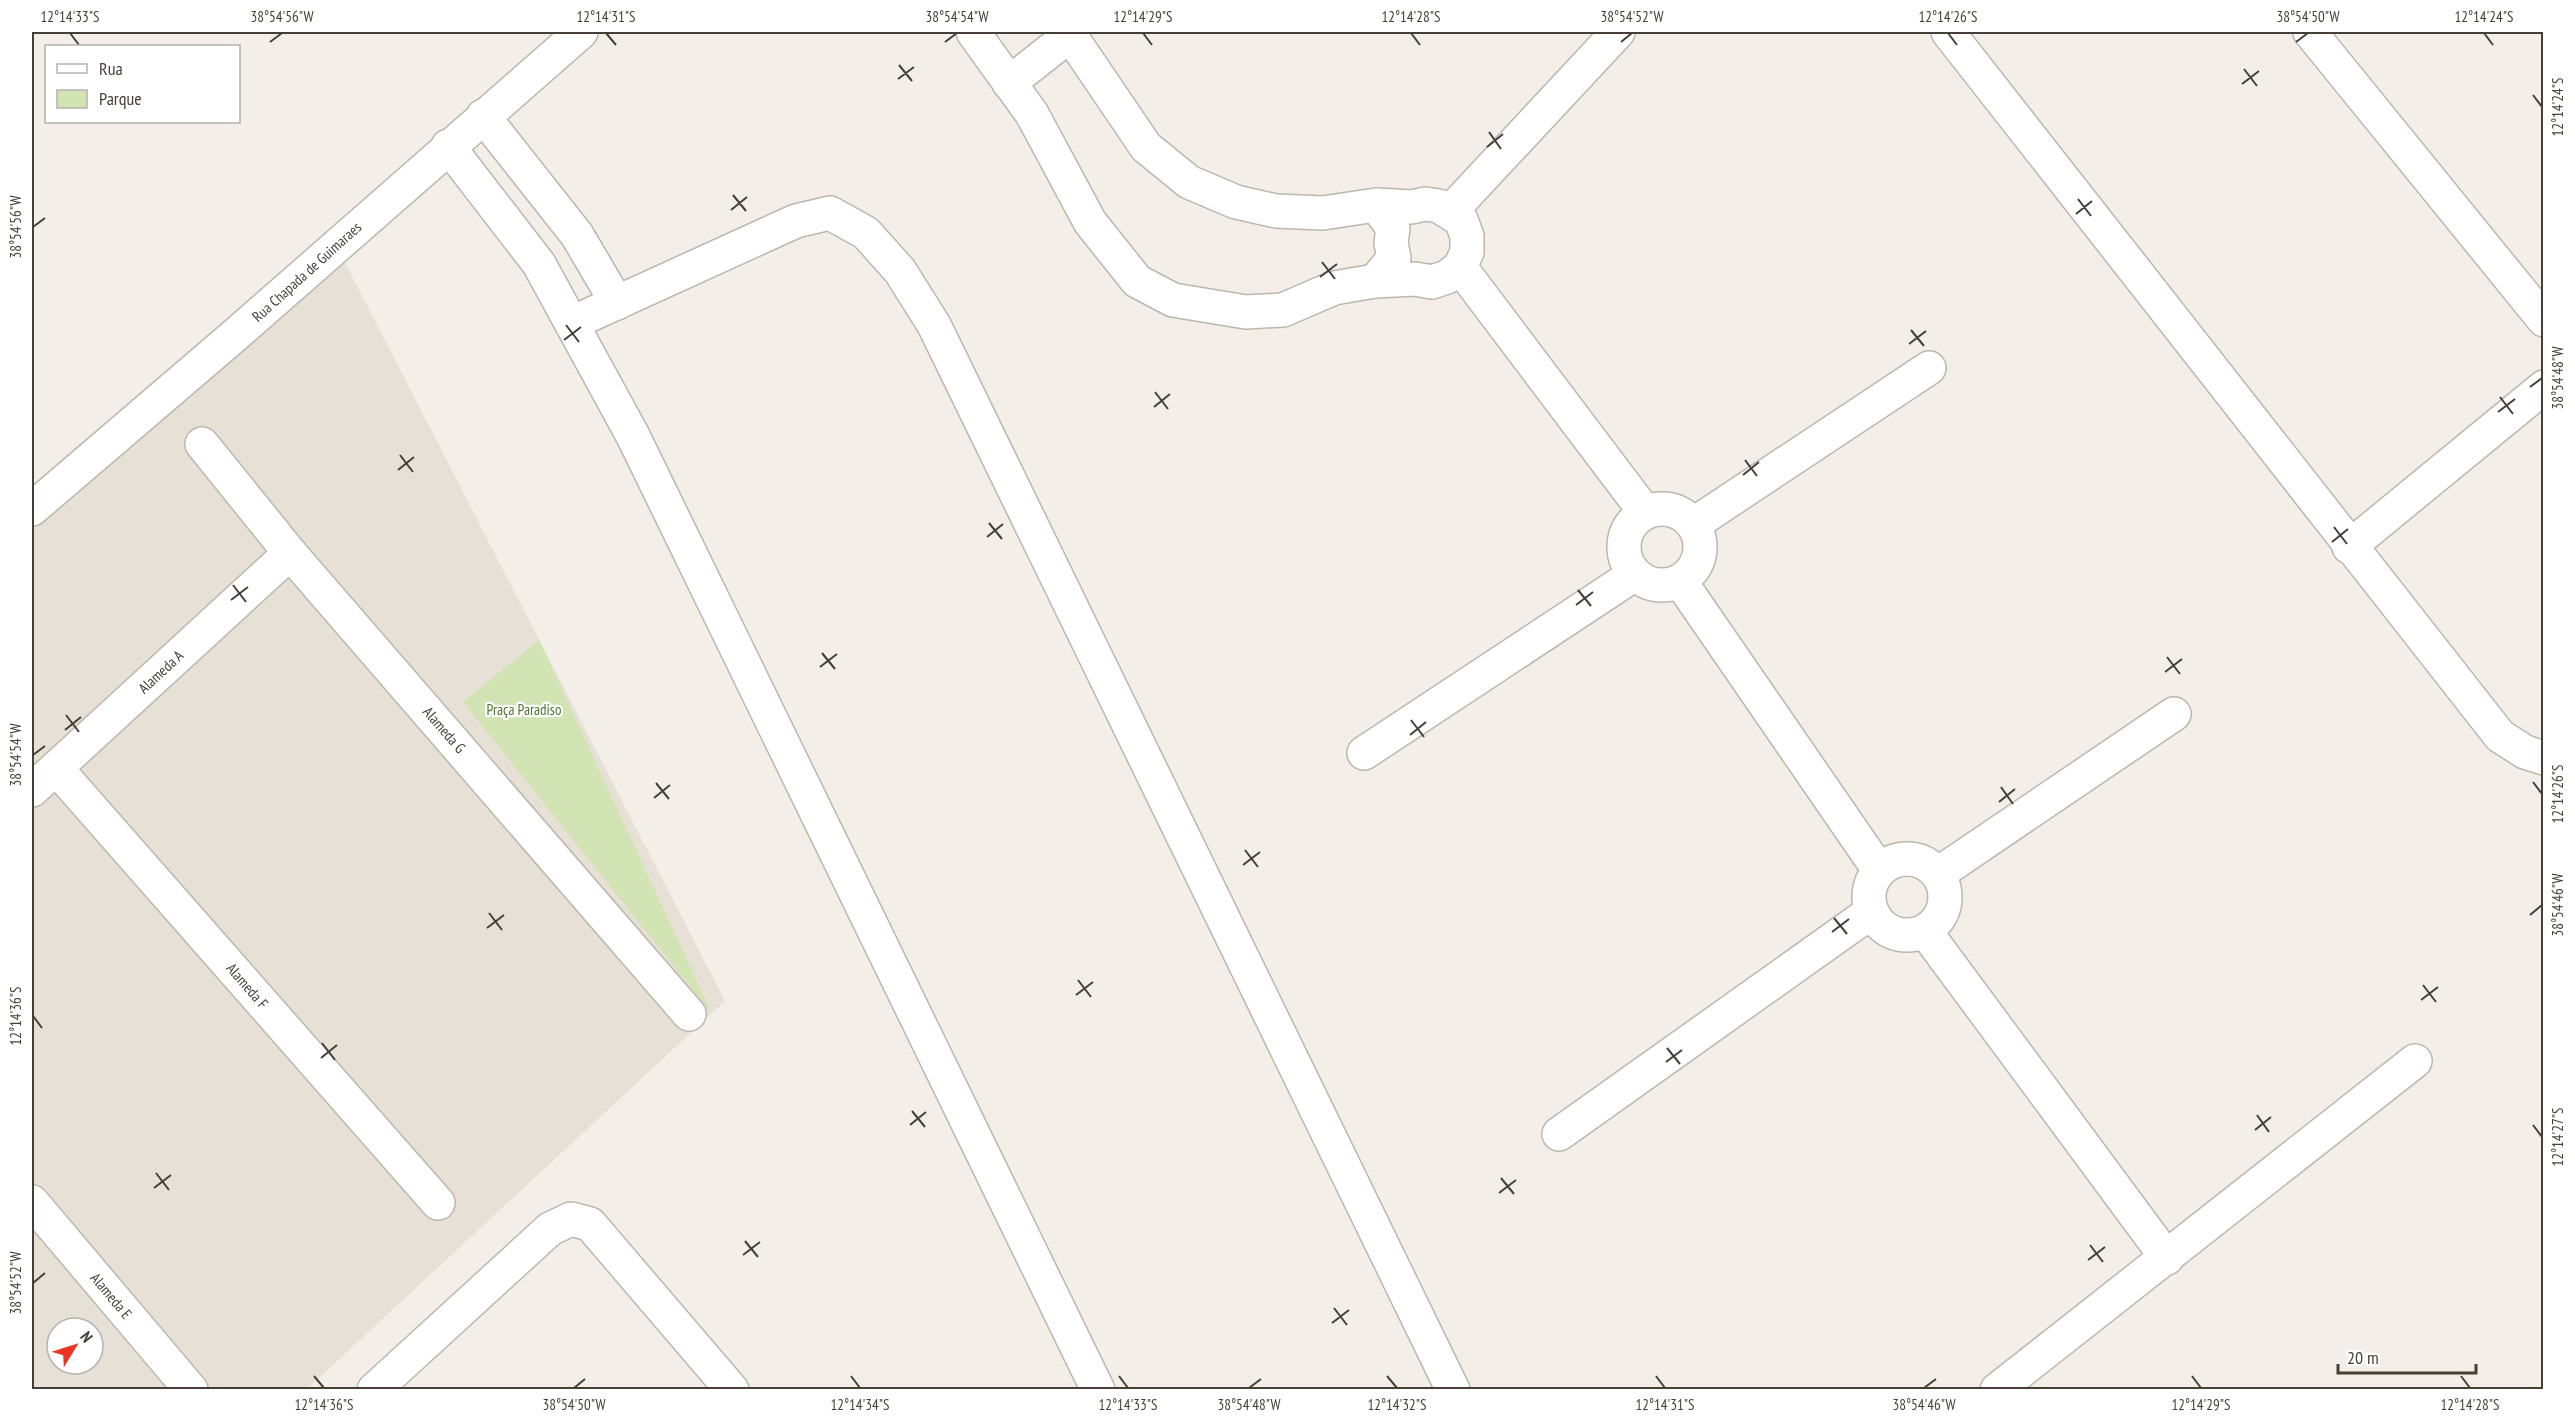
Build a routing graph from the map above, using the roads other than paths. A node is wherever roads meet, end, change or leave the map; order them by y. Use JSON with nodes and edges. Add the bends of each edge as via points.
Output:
{"nodes":[{"id":1,"x":580,"y":32,"type":"edge"},
{"id":2,"x":973,"y":32,"type":"edge"},
{"id":3,"x":1618,"y":32,"type":"edge"},
{"id":4,"x":1948,"y":32,"type":"edge"},
{"id":5,"x":2310,"y":32,"type":"edge"},
{"id":6,"x":1069,"y":33,"type":"edge"},
{"id":7,"x":1009,"y":83,"type":"junction"},
{"id":8,"x":483,"y":116,"type":"junction"},
{"id":9,"x":448,"y":147,"type":"junction"},
{"id":10,"x":1377,"y":205,"type":"junction"},
{"id":11,"x":1451,"y":211,"type":"junction"},
{"id":12,"x":1460,"y":267,"type":"junction"},
{"id":13,"x":1374,"y":281,"type":"junction"},
{"id":14,"x":617,"y":303,"type":"junction"},
{"id":15,"x":2544,"y":320,"type":"edge"},
{"id":16,"x":572,"y":323,"type":"junction"},
{"id":17,"x":1929,"y":368,"type":"dead end"},
{"id":18,"x":2544,"y":387,"type":"edge"},
{"id":19,"x":202,"y":444,"type":"dead end"},
{"id":20,"x":32,"y":509,"type":"edge"},
{"id":21,"x":1645,"y":512,"type":"junction"},
{"id":22,"x":1694,"y":524,"type":"junction"},
{"id":23,"x":2349,"y":547,"type":"junction"},
{"id":24,"x":290,"y":553,"type":"junction"},
{"id":25,"x":1635,"y":574,"type":"junction"},
{"id":26,"x":1680,"y":581,"type":"junction"},
{"id":27,"x":2174,"y":714,"type":"dead end"},
{"id":28,"x":1364,"y":753,"type":"dead end"},
{"id":29,"x":2544,"y":758,"type":"edge"},
{"id":30,"x":56,"y":768,"type":"junction"},
{"id":31,"x":32,"y":790,"type":"edge"},
{"id":32,"x":1879,"y":870,"type":"junction"},
{"id":33,"x":1938,"y":874,"type":"junction"},
{"id":34,"x":1871,"y":912,"type":"junction"},
{"id":35,"x":1925,"y":932,"type":"junction"},
{"id":36,"x":689,"y":1014,"type":"dead end"},
{"id":37,"x":2415,"y":1061,"type":"dead end"},
{"id":38,"x":1559,"y":1134,"type":"dead end"},
{"id":39,"x":32,"y":1202,"type":"edge"},
{"id":40,"x":438,"y":1203,"type":"dead end"},
{"id":41,"x":2167,"y":1258,"type":"junction"},
{"id":42,"x":191,"y":1389,"type":"edge"},
{"id":43,"x":374,"y":1389,"type":"edge"},
{"id":44,"x":732,"y":1389,"type":"edge"},
{"id":45,"x":1098,"y":1389,"type":"edge"},
{"id":46,"x":1453,"y":1389,"type":"edge"},
{"id":47,"x":1997,"y":1389,"type":"edge"}],
"edges":[{"from":1,"to":8,"type":"street","name":"Rua Chapada de Guimaraes"},
{"from":2,"to":7,"type":"street"},
{"from":3,"to":11,"type":"street"},
{"from":4,"to":23,"type":"street"},
{"from":5,"to":15,"type":"street"},
{"from":6,"to":7,"type":"street"},
{"from":6,"to":10,"type":"street","via":[[1146,147],[1189,182],[1236,202],[1276,210],[1323,213]]},
{"from":7,"to":13,"type":"street","via":[[1032,114],[1090,222],[1137,281],[1173,300],[1246,312],[1283,310],[1334,288]]},
{"from":8,"to":9,"type":"street","name":"Rua Chapada de Guimaraes"},
{"from":8,"to":14,"type":"street","via":[[577,235]]},
{"from":9,"to":16,"type":"street","via":[[539,264]]},
{"from":9,"to":20,"type":"street","name":"Rua Chapada de Guimaraes"},
{"from":10,"to":11,"type":"street","via":[[1425,204]]},
{"from":10,"to":13,"type":"street","via":[[1393,228],[1394,258]]},
{"from":11,"to":12,"type":"street","via":[[1461,220],[1467,236],[1467,252]]},
{"from":12,"to":13,"type":"street","via":[[1432,282]]},
{"from":12,"to":21,"type":"street"},
{"from":14,"to":16,"type":"street"},
{"from":14,"to":46,"type":"street","via":[[796,221],[830,213],[866,233],[900,271],[934,325]]},
{"from":16,"to":45,"type":"street","via":[[633,436]]},
{"from":17,"to":22,"type":"street"},
{"from":18,"to":23,"type":"street"},
{"from":19,"to":24,"type":"street","name":"Alameda G"},
{"from":21,"to":22,"type":"street","via":[[1672,509]]},
{"from":21,"to":25,"type":"street","via":[[1626,532],[1627,562]]},
{"from":22,"to":26,"type":"street","via":[[1701,540],[1700,556],[1693,570]]},
{"from":23,"to":29,"type":"street","via":[[2500,736],[2525,753]]},
{"from":24,"to":30,"type":"street","name":"Alameda A"},
{"from":24,"to":36,"type":"street","name":"Alameda G"},
{"from":25,"to":26,"type":"street","via":[[1649,583],[1665,586]]},
{"from":25,"to":28,"type":"street"},
{"from":26,"to":32,"type":"street"},
{"from":27,"to":33,"type":"street"},
{"from":30,"to":31,"type":"street","name":"Alameda A"},
{"from":30,"to":40,"type":"street","name":"Alameda F"},
{"from":32,"to":33,"type":"street","via":[[1903,859],[1929,865]]},
{"from":32,"to":34,"type":"street","via":[[1871,882]]},
{"from":33,"to":35,"type":"street","via":[[1944,906],[1938,921]]},
{"from":34,"to":35,"type":"street","via":[[1880,925],[1893,933],[1909,936]]},
{"from":34,"to":38,"type":"street"},
{"from":35,"to":41,"type":"street"},
{"from":37,"to":41,"type":"street"},
{"from":39,"to":42,"type":"street","name":"Alameda E"},
{"from":41,"to":47,"type":"street"},
{"from":43,"to":44,"type":"street","via":[[550,1229],[571,1219],[591,1224]]}]}
